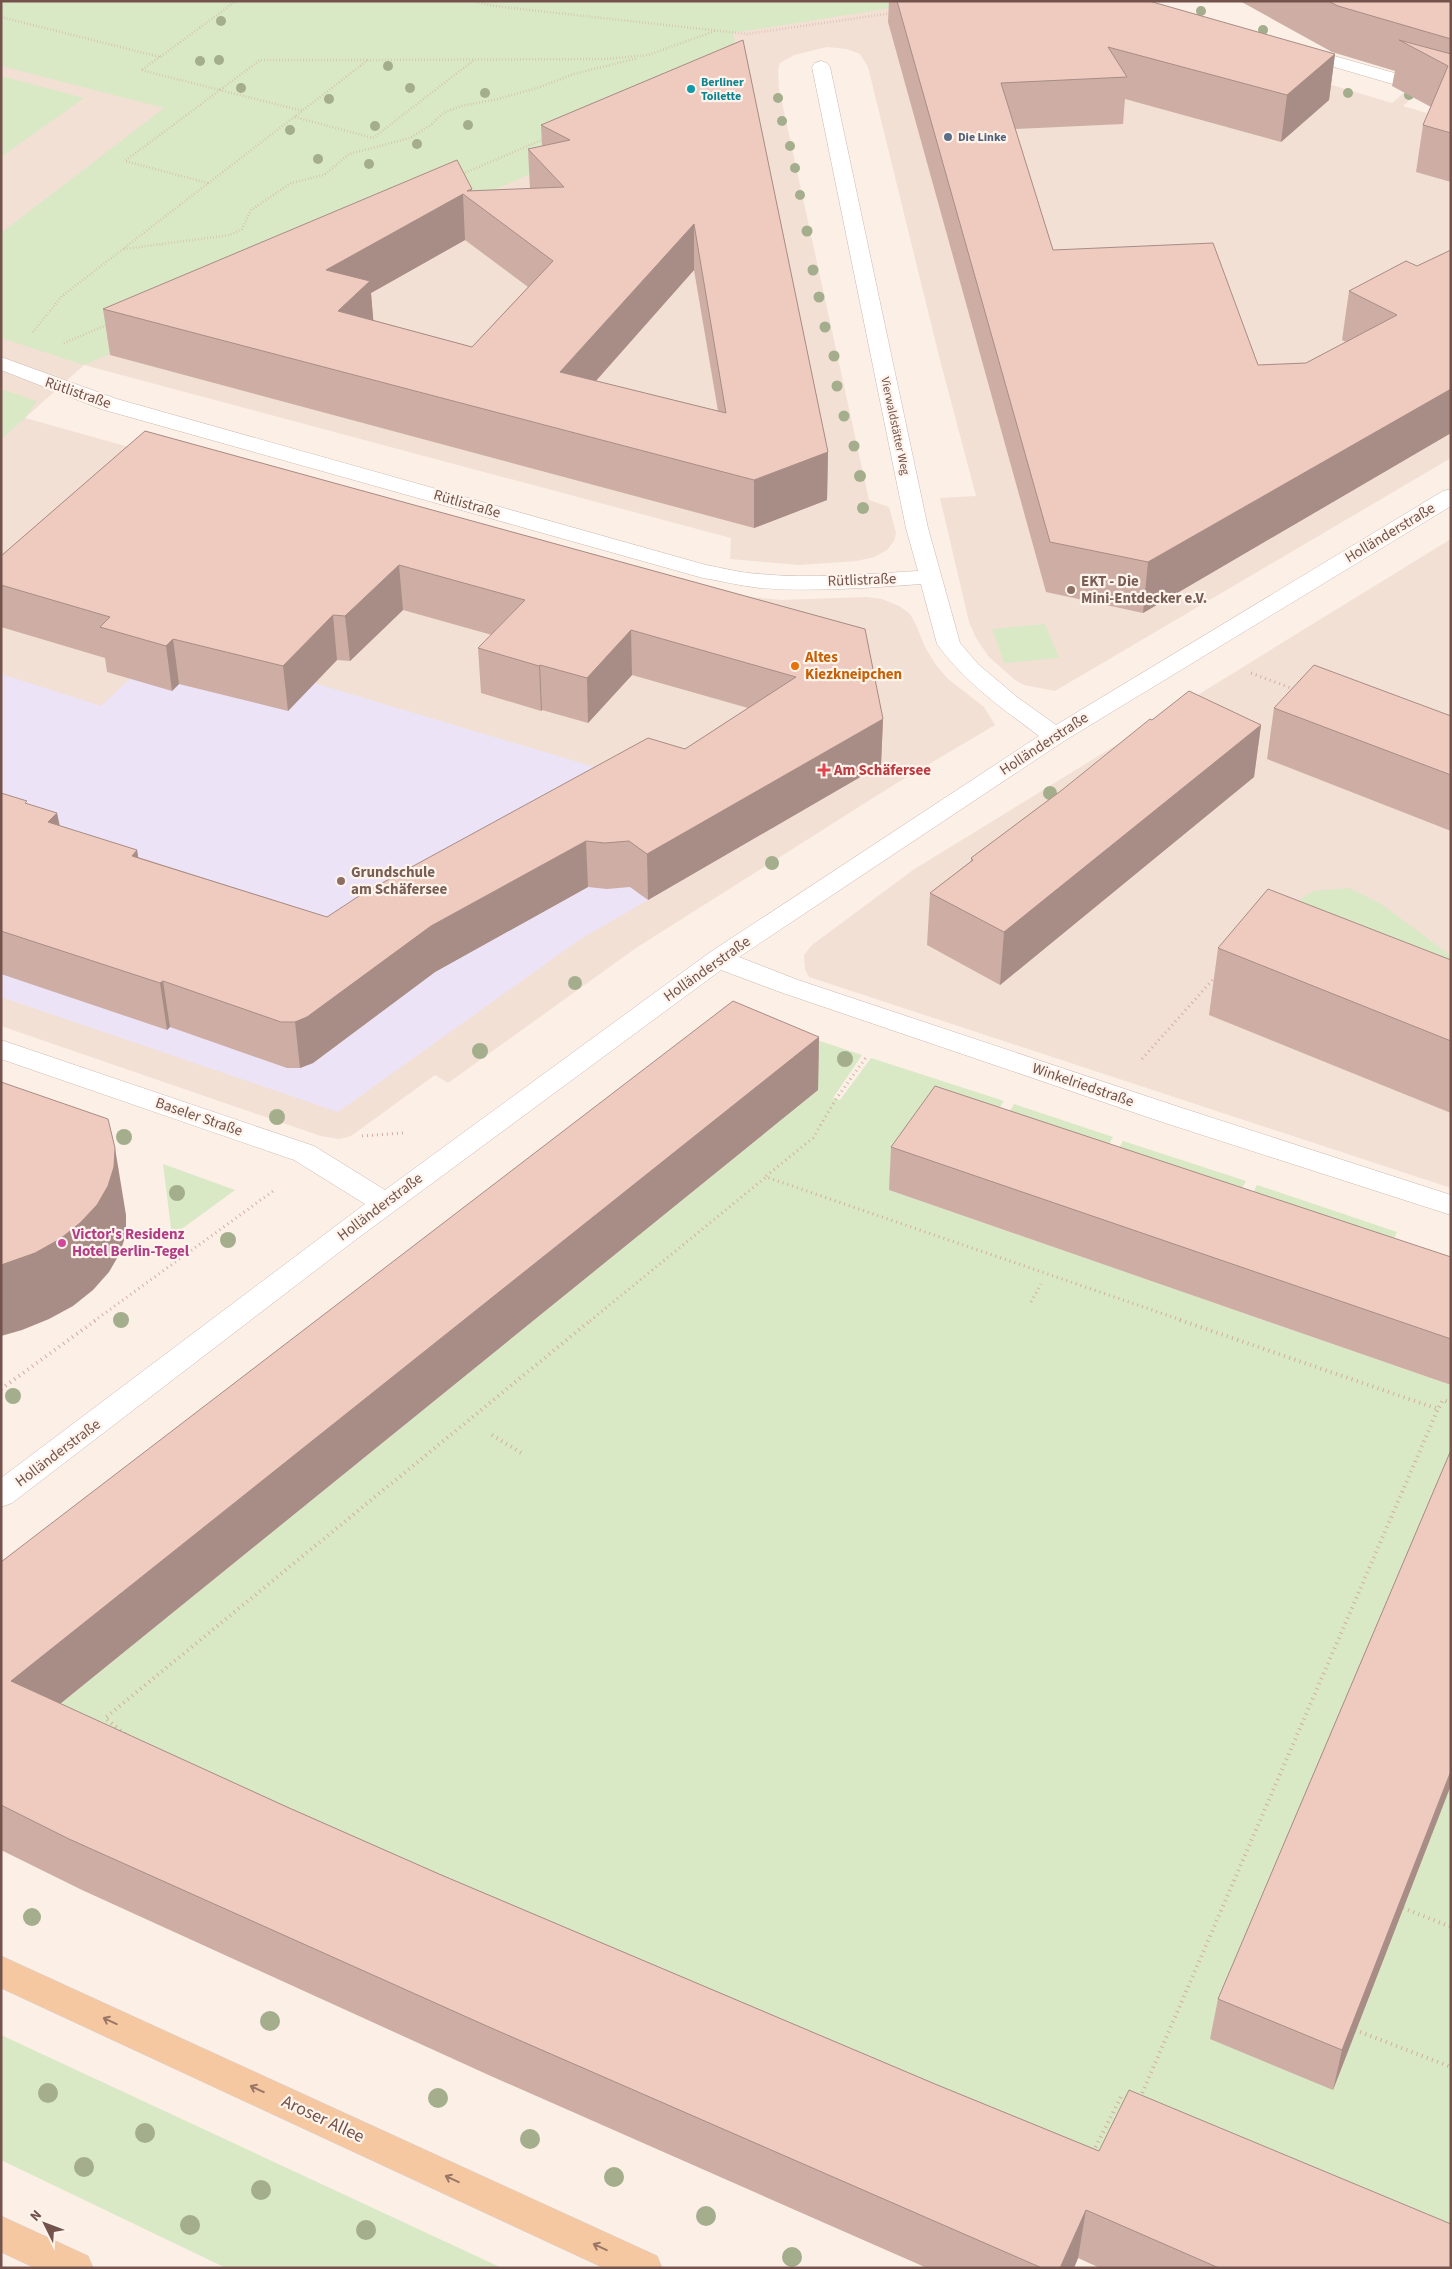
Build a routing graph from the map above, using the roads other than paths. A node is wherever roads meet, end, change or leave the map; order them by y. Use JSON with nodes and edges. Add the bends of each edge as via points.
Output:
{"nodes":[{"id":1,"x":1281,"y":46,"type":"edge"},
{"id":2,"x":821,"y":67,"type":"dead end"},
{"id":3,"x":1451,"y":95,"type":"edge"},
{"id":4,"x":7,"y":366,"type":"edge"},
{"id":5,"x":1451,"y":496,"type":"edge"},
{"id":6,"x":931,"y":578,"type":"junction"},
{"id":7,"x":1055,"y":736,"type":"junction"},
{"id":8,"x":718,"y":959,"type":"junction"},
{"id":9,"x":1,"y":1049,"type":"edge"},
{"id":10,"x":387,"y":1204,"type":"junction"},
{"id":11,"x":1451,"y":1205,"type":"edge"},
{"id":12,"x":1,"y":1495,"type":"edge"},
{"id":13,"x":1,"y":1971,"type":"edge"},
{"id":14,"x":1,"y":2233,"type":"edge"},
{"id":15,"x":75,"y":2268,"type":"edge"},
{"id":16,"x":644,"y":2268,"type":"edge"}],
"edges":[{"from":1,"to":3,"type":"street"},
{"from":2,"to":6,"type":"street","name":"Vierwaldstätter Weg","via":[[915,519]]},
{"from":4,"to":6,"type":"street","name":"Rütlistraße","via":[[110,404],[704,570],[758,581],[785,582]]},
{"from":5,"to":7,"type":"street","name":"Holländerstraße"},
{"from":6,"to":7,"type":"street","name":"Vierwaldstätter Weg","via":[[949,644],[957,655],[1009,702]]},
{"from":7,"to":8,"type":"street","name":"Holländerstraße"},
{"from":8,"to":10,"type":"street","name":"Holländerstraße"},
{"from":8,"to":11,"type":"street","name":"Winkelriedstraße","via":[[1153,1109]]},
{"from":9,"to":10,"type":"street","name":"Baseler Straße","via":[[304,1153]]},
{"from":10,"to":12,"type":"street","name":"Holländerstraße"},
{"from":16,"to":13,"type":"main road","name":"Aroser Allee","one_way":true},
{"from":14,"to":15,"type":"main road"}]}
